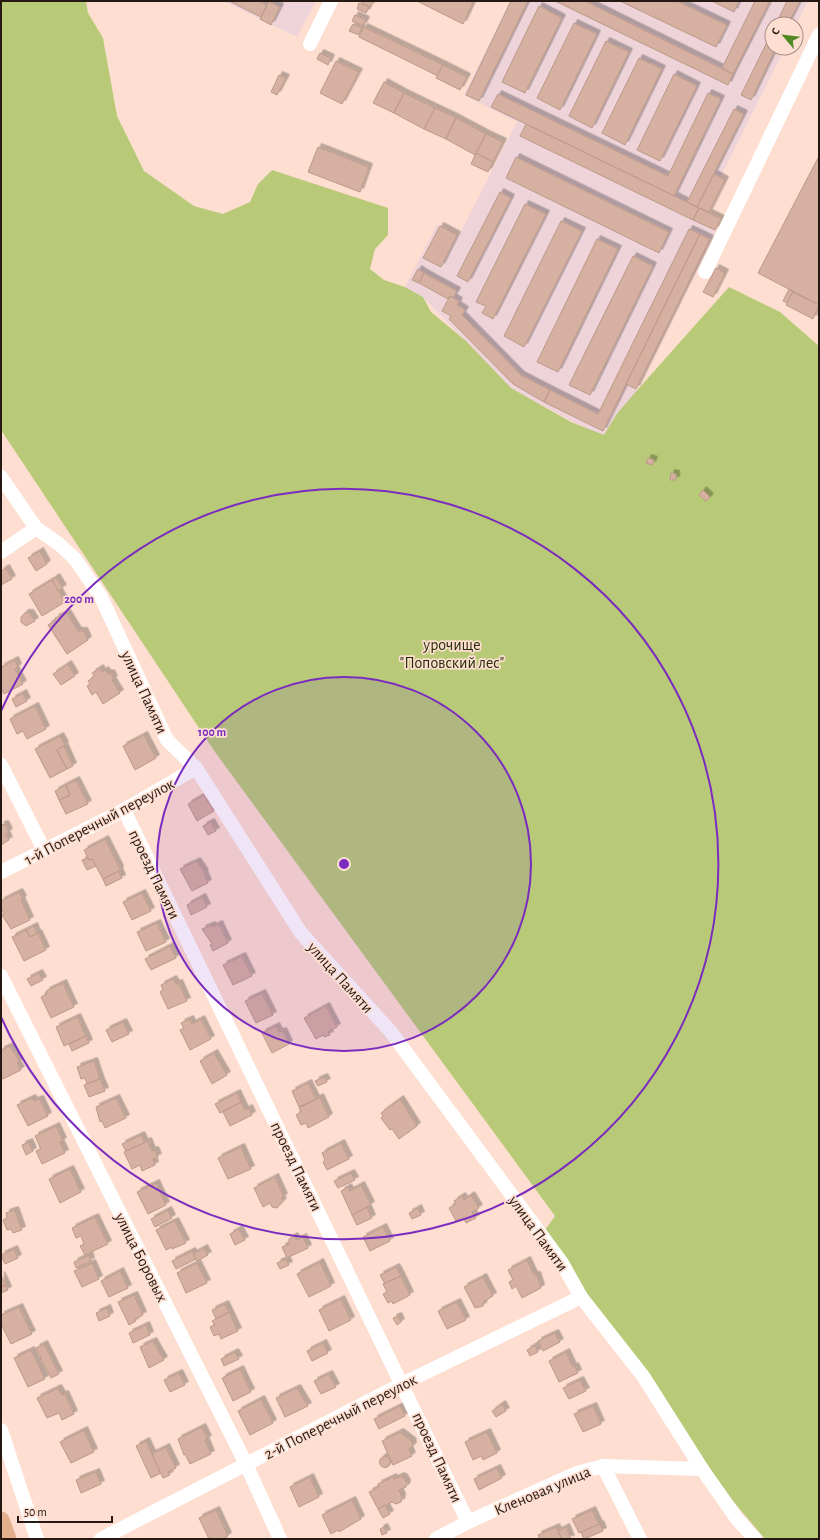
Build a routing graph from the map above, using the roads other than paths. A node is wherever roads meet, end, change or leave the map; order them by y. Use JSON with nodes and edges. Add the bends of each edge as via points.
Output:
{"nodes":[{"id":1,"x":331,"y":1,"type":"edge"},
{"id":2,"x":819,"y":35,"type":"edge"},
{"id":3,"x":310,"y":44,"type":"dead end"},
{"id":4,"x":705,"y":272,"type":"dead end"},
{"id":5,"x":1,"y":477,"type":"edge"},
{"id":6,"x":36,"y":528,"type":"junction"},
{"id":7,"x":1,"y":552,"type":"edge"},
{"id":8,"x":1,"y":765,"type":"edge"},
{"id":9,"x":196,"y":768,"type":"junction"},
{"id":10,"x":124,"y":810,"type":"junction"},
{"id":11,"x":44,"y":850,"type":"junction"},
{"id":12,"x":1,"y":872,"type":"edge"},
{"id":13,"x":1,"y":976,"type":"edge"},
{"id":14,"x":581,"y":1297,"type":"junction"},
{"id":15,"x":402,"y":1384,"type":"junction"},
{"id":16,"x":1,"y":1430,"type":"edge"},
{"id":17,"x":246,"y":1464,"type":"junction"},
{"id":18,"x":603,"y":1466,"type":"junction"},
{"id":19,"x":702,"y":1468,"type":"junction"},
{"id":20,"x":1,"y":1520,"type":"edge"},
{"id":21,"x":468,"y":1522,"type":"junction"},
{"id":22,"x":8,"y":1539,"type":"edge"},
{"id":23,"x":37,"y":1539,"type":"edge"},
{"id":24,"x":101,"y":1539,"type":"edge"},
{"id":25,"x":280,"y":1539,"type":"edge"},
{"id":26,"x":436,"y":1539,"type":"edge"},
{"id":27,"x":640,"y":1539,"type":"edge"},
{"id":28,"x":755,"y":1539,"type":"edge"}],
"edges":[{"from":1,"to":3,"type":"street"},
{"from":2,"to":4,"type":"street"},
{"from":5,"to":6,"type":"street","name":"улица Памяти"},
{"from":6,"to":7,"type":"street"},
{"from":6,"to":9,"type":"street","name":"улица Памяти","via":[[75,559],[101,597],[167,740]]},
{"from":8,"to":11,"type":"street"},
{"from":9,"to":10,"type":"street","name":"1-й Поперечный переулок"},
{"from":9,"to":14,"type":"street","name":"улица Памяти","via":[[301,933],[391,1032],[562,1263]]},
{"from":10,"to":11,"type":"street","name":"1-й Поперечный переулок"},
{"from":10,"to":15,"type":"street","name":"проезд Памяти"},
{"from":11,"to":12,"type":"street","name":"1-й Поперечный переулок"},
{"from":13,"to":17,"type":"street","name":"улица Боровых"},
{"from":14,"to":15,"type":"street","name":"2-й Поперечный переулок"},
{"from":14,"to":19,"type":"street","name":"улица Памяти","via":[[642,1376]]},
{"from":15,"to":17,"type":"street","name":"2-й Поперечный переулок"},
{"from":15,"to":21,"type":"street","name":"проезд Памяти"},
{"from":16,"to":23,"type":"street"},
{"from":17,"to":24,"type":"street","name":"2-й Поперечный переулок"},
{"from":17,"to":25,"type":"street","name":"улица Боровых"},
{"from":18,"to":19,"type":"street","name":"Кленовая улица"},
{"from":18,"to":21,"type":"street","name":"Кленовая улица","via":[[577,1473]]},
{"from":18,"to":27,"type":"street"},
{"from":19,"to":28,"type":"street","name":"улица Памяти","via":[[737,1519]]},
{"from":20,"to":22,"type":"main road"},
{"from":21,"to":26,"type":"street","name":"Кленовая улица"}]}
